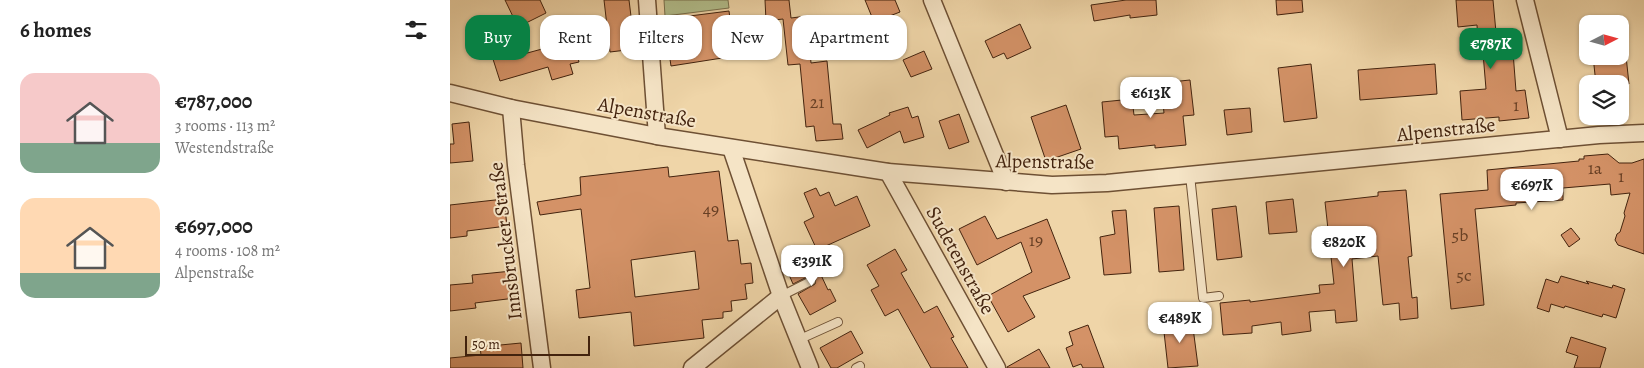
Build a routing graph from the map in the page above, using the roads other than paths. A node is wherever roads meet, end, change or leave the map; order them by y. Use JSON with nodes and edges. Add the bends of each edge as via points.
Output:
{"nodes":[{"id":1,"x":647,"y":0,"type":"edge"},
{"id":2,"x":932,"y":0,"type":"edge"},
{"id":3,"x":1525,"y":0,"type":"edge"},
{"id":4,"x":450,"y":93,"type":"edge"},
{"id":5,"x":511,"y":108,"type":"junction"},
{"id":6,"x":1644,"y":133,"type":"edge"},
{"id":7,"x":657,"y":136,"type":"junction"},
{"id":8,"x":1560,"y":139,"type":"junction"},
{"id":9,"x":731,"y":148,"type":"junction"},
{"id":10,"x":888,"y":172,"type":"junction"},
{"id":11,"x":1190,"y":175,"type":"junction"},
{"id":12,"x":1006,"y":182,"type":"junction"},
{"id":13,"x":810,"y":281,"type":"dead end"},
{"id":14,"x":780,"y":296,"type":"junction"},
{"id":15,"x":1219,"y":296,"type":"dead end"},
{"id":16,"x":838,"y":322,"type":"dead end"},
{"id":17,"x":798,"y":340,"type":"junction"},
{"id":18,"x":542,"y":368,"type":"edge"},
{"id":19,"x":692,"y":368,"type":"edge"},
{"id":20,"x":810,"y":368,"type":"edge"},
{"id":21,"x":998,"y":368,"type":"edge"}],
"edges":[{"from":1,"to":7,"type":"street"},
{"from":2,"to":12,"type":"street"},
{"from":3,"to":8,"type":"street"},
{"from":4,"to":5,"type":"street","name":"Alpenstraße"},
{"from":5,"to":7,"type":"street","name":"Alpenstraße"},
{"from":5,"to":18,"type":"street","name":"Innsbrucker Straße"},
{"from":6,"to":8,"type":"street","name":"Alpenstraße"},
{"from":7,"to":9,"type":"street","name":"Alpenstraße"},
{"from":8,"to":11,"type":"street","name":"Alpenstraße"},
{"from":9,"to":10,"type":"street","name":"Alpenstraße"},
{"from":9,"to":14,"type":"street"},
{"from":10,"to":12,"type":"street","name":"Alpenstraße"},
{"from":10,"to":21,"type":"street","name":"Sudetenstraße"},
{"from":11,"to":12,"type":"street","name":"Alpenstraße","via":[[1107,183],[1052,185]]},
{"from":11,"to":15,"type":"lane","via":[[1203,298]]},
{"from":13,"to":14,"type":"lane"},
{"from":14,"to":17,"type":"street"},
{"from":14,"to":19,"type":"street"},
{"from":16,"to":17,"type":"lane"},
{"from":17,"to":20,"type":"street"}]}
